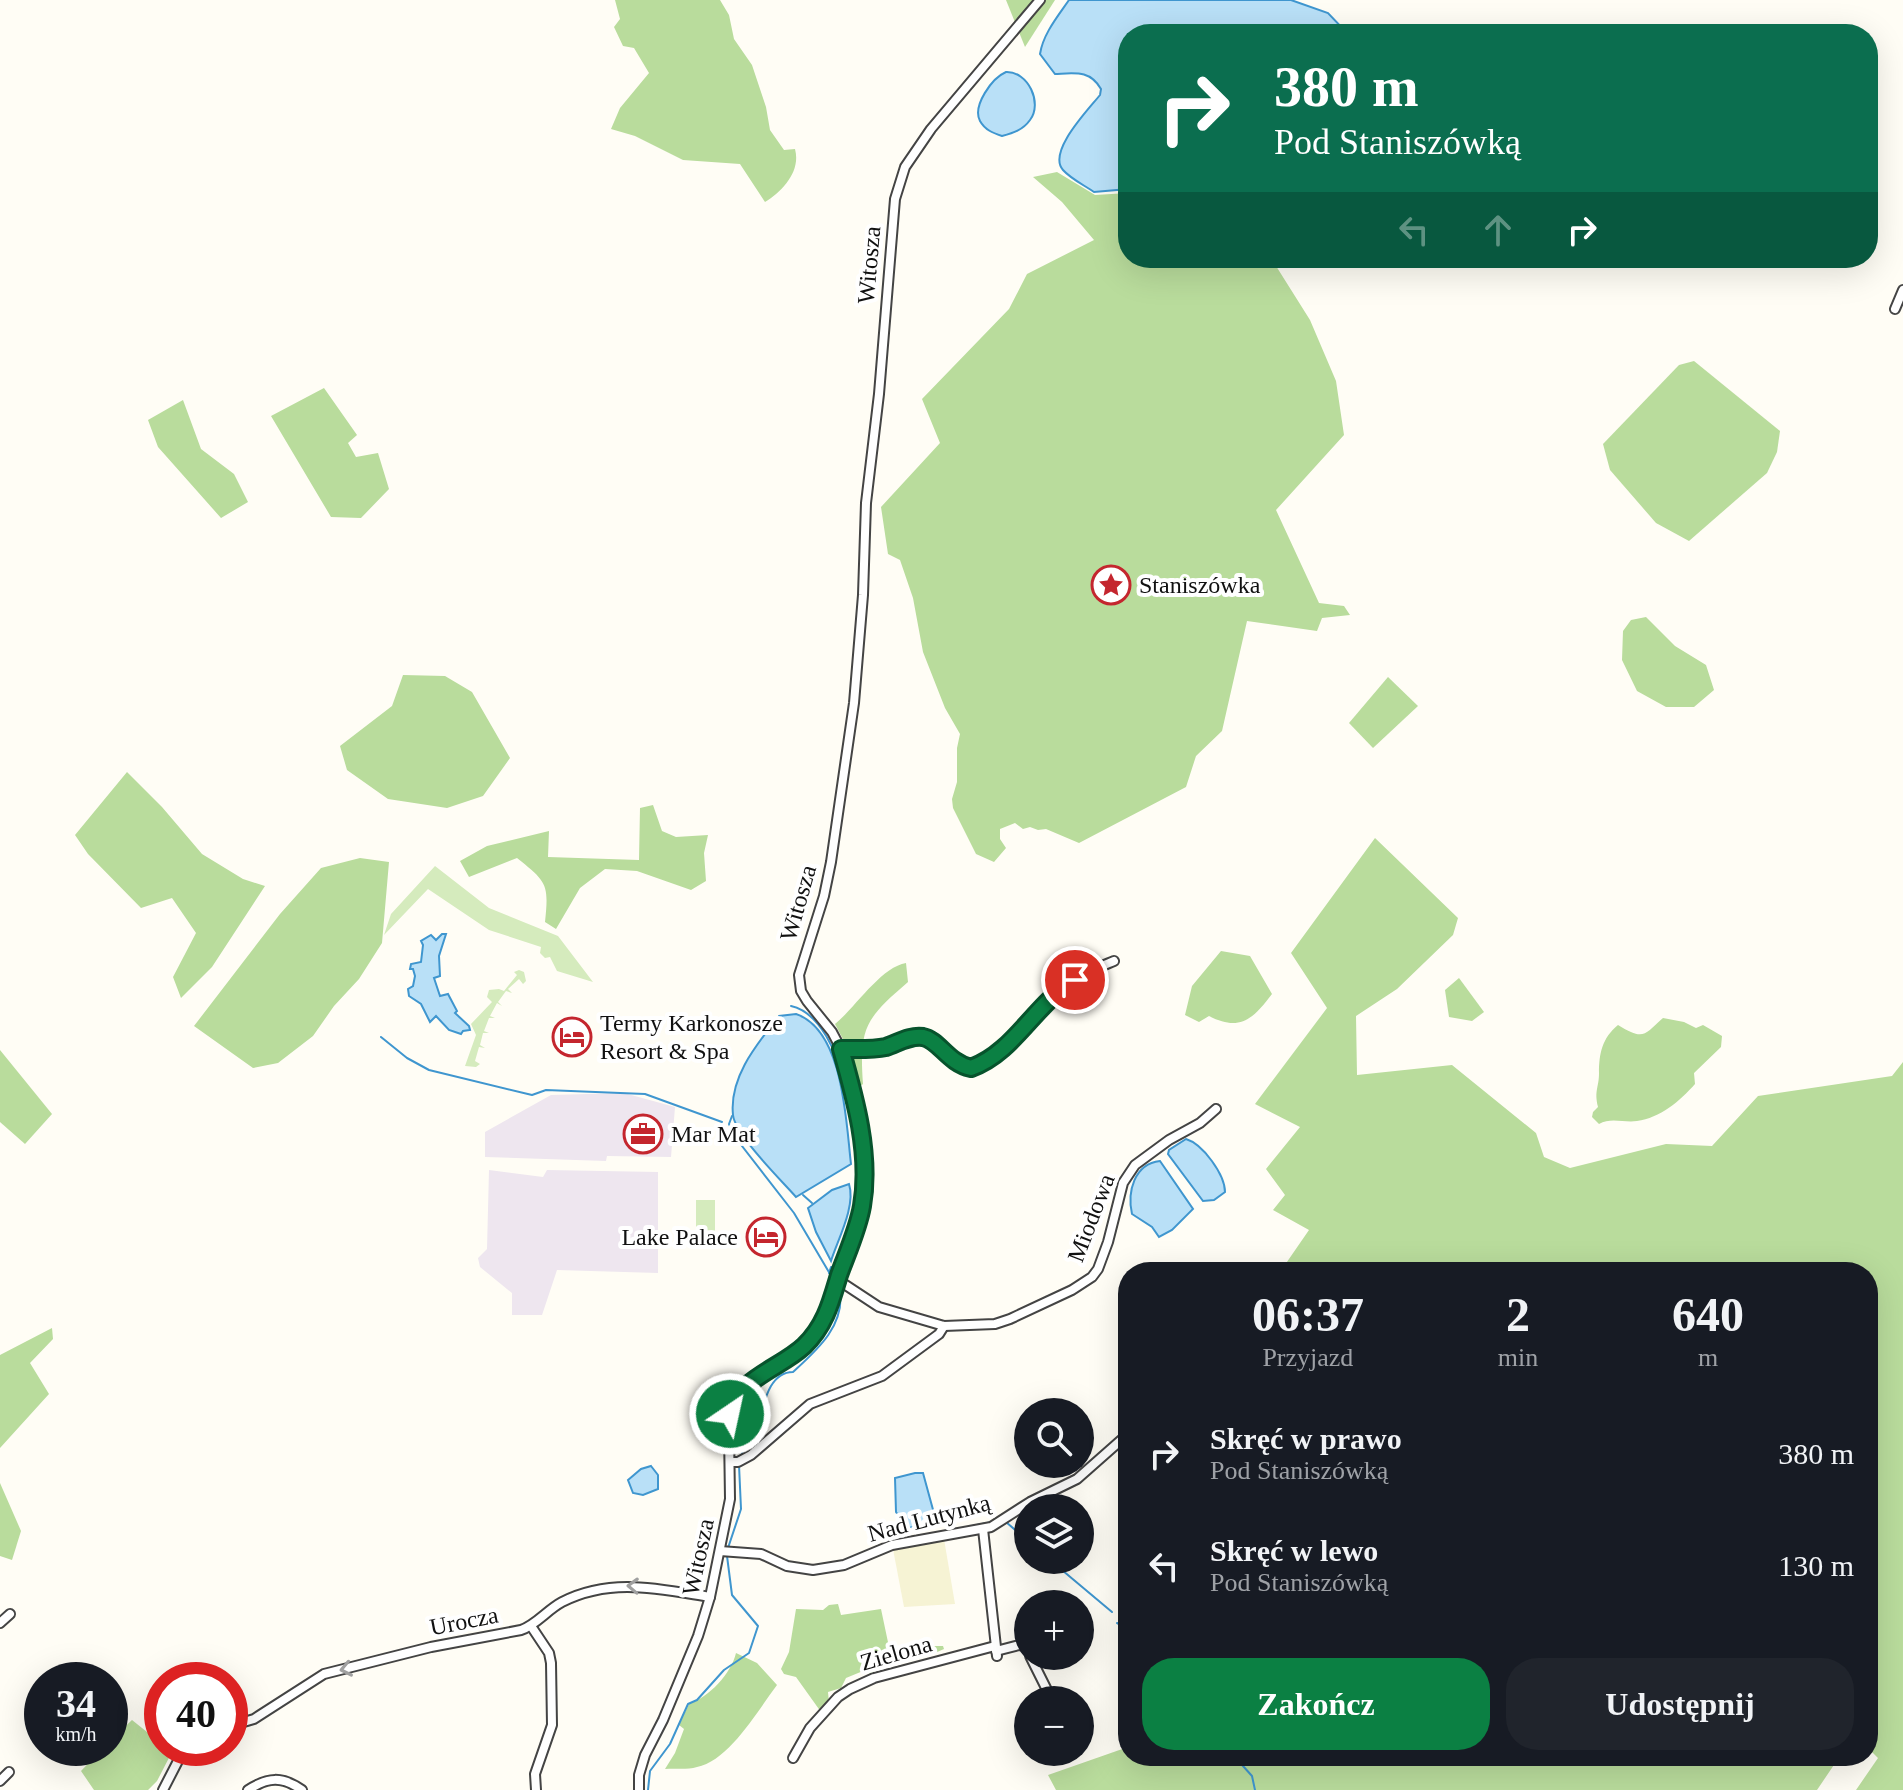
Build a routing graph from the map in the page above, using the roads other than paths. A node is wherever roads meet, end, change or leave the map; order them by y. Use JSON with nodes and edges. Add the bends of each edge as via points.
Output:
{"nodes":[{"id":1,"x":1040,"y":0,"type":"edge"},
{"id":2,"x":1903,"y":290,"type":"edge"},
{"id":3,"x":1895,"y":309,"type":"dead end"},
{"id":4,"x":1114,"y":961,"type":"dead end"},
{"id":5,"x":841,"y":1049,"type":"junction"},
{"id":6,"x":1216,"y":1109,"type":"dead end"},
{"id":7,"x":838,"y":1280,"type":"junction"},
{"id":8,"x":944,"y":1326,"type":"junction"},
{"id":9,"x":1118,"y":1443,"type":"edge"},
{"id":10,"x":731,"y":1462,"type":"junction"},
{"id":11,"x":983,"y":1529,"type":"junction"},
{"id":12,"x":720,"y":1551,"type":"junction"},
{"id":13,"x":710,"y":1597,"type":"junction"},
{"id":14,"x":10,"y":1614,"type":"dead end"},
{"id":15,"x":0,"y":1623,"type":"edge"},
{"id":16,"x":531,"y":1626,"type":"junction"},
{"id":17,"x":1014,"y":1646,"type":"edge"},
{"id":18,"x":996,"y":1651,"type":"junction"},
{"id":19,"x":248,"y":1721,"type":"edge"},
{"id":20,"x":793,"y":1758,"type":"dead end"},
{"id":21,"x":175,"y":1766,"type":"edge"},
{"id":22,"x":9,"y":1772,"type":"dead end"},
{"id":23,"x":0,"y":1781,"type":"edge"},
{"id":24,"x":163,"y":1790,"type":"edge"},
{"id":25,"x":248,"y":1790,"type":"edge"},
{"id":26,"x":302,"y":1790,"type":"edge"},
{"id":27,"x":536,"y":1790,"type":"edge"},
{"id":28,"x":639,"y":1790,"type":"edge"}],
"edges":[{"from":1,"to":5,"type":"street","name":"Witosza","via":[[931,129],[905,167],[895,199],[866,503],[854,703],[831,862],[799,975],[801,991]]},
{"from":2,"to":3,"type":"street"},
{"from":4,"to":5,"type":"street","via":[[1060,989],[1006,1046],[971,1068],[922,1036],[884,1047]]},
{"from":5,"to":7,"type":"street","name":"Witosza","via":[[865,1174],[862,1207]]},
{"from":6,"to":8,"type":"street","name":"Miodowa","via":[[1135,1165],[1123,1183],[1108,1242],[1092,1277],[1004,1322]]},
{"from":7,"to":8,"type":"street","name":"Miodowa","via":[[879,1307]]},
{"from":7,"to":10,"type":"street","name":"Witosza","via":[[817,1333],[733,1403]]},
{"from":8,"to":10,"type":"street","via":[[882,1376],[810,1404],[751,1455]]},
{"from":9,"to":11,"type":"street","name":"Nad Lutynką","via":[[1077,1479]]},
{"from":10,"to":12,"type":"street","name":"Witosza"},
{"from":11,"to":12,"type":"street","name":"Nad Lutynką","via":[[892,1545],[844,1565],[813,1570],[761,1554]]},
{"from":11,"to":18,"type":"street"},
{"from":12,"to":13,"type":"street","name":"Witosza"},
{"from":13,"to":16,"type":"street","name":"Urocza","one_way":true,"via":[[638,1585],[605,1588],[563,1601]]},
{"from":13,"to":28,"type":"street","name":"Witosza","via":[[645,1755]]},
{"from":14,"to":15,"type":"street"},
{"from":16,"to":19,"type":"street","name":"Urocza","one_way":true,"via":[[324,1674]]},
{"from":16,"to":27,"type":"street","via":[[551,1663],[552,1725],[535,1774]]},
{"from":17,"to":18,"type":"street","name":"Zielona"},
{"from":18,"to":20,"type":"street","name":"Zielona","via":[[874,1678],[850,1689],[810,1728]]},
{"from":21,"to":24,"type":"street"},
{"from":22,"to":23,"type":"street"},
{"from":25,"to":26,"type":"street","via":[[273,1779]]}]}
